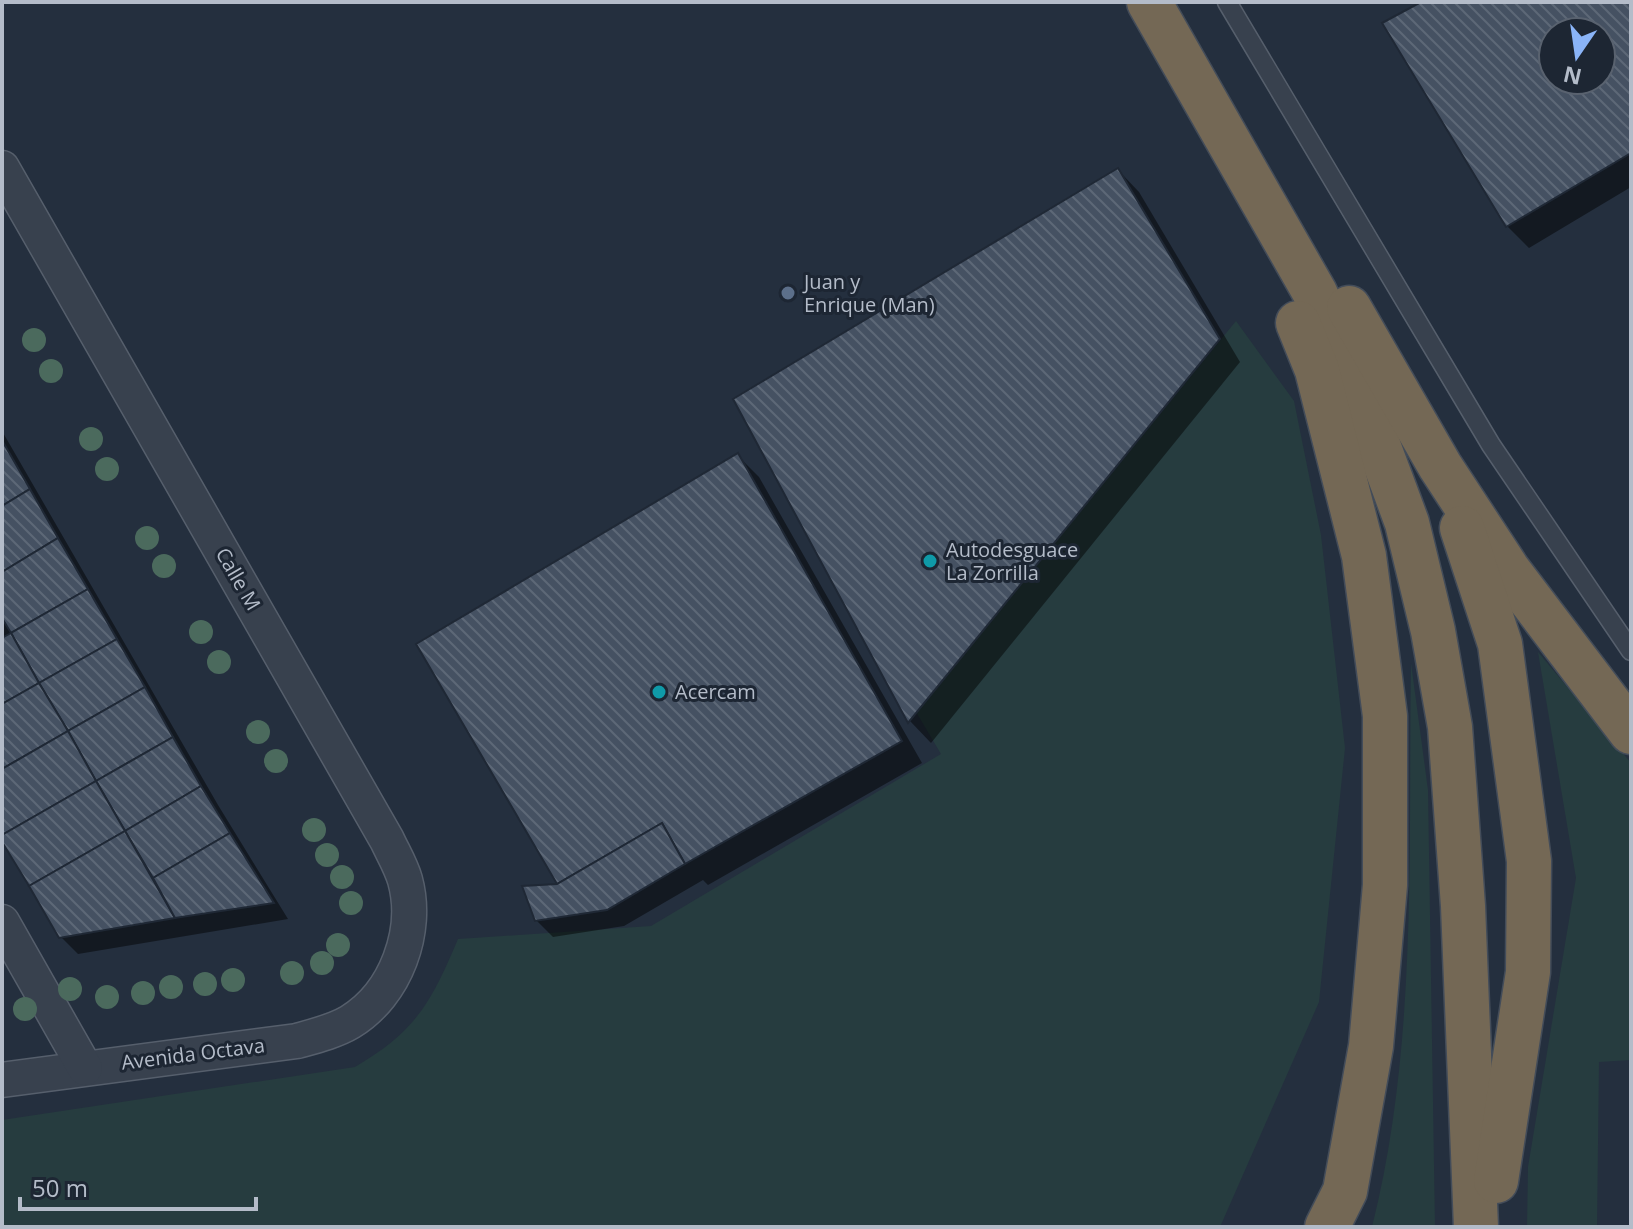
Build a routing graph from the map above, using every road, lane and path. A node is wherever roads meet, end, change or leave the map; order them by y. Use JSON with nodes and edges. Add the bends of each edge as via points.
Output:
{"nodes":[{"id":1,"x":1149,"y":2,"type":"edge"},
{"id":2,"x":1171,"y":2,"type":"edge"},
{"id":3,"x":1227,"y":2,"type":"edge"},
{"id":4,"x":1226,"y":142,"type":"junction"},
{"id":5,"x":2,"y":168,"type":"edge"},
{"id":6,"x":1440,"y":466,"type":"junction"},
{"id":7,"x":1631,"y":651,"type":"edge"},
{"id":8,"x":1631,"y":732,"type":"edge"},
{"id":9,"x":2,"y":922,"type":"edge"},
{"id":10,"x":375,"y":1001,"type":"joint"},
{"id":11,"x":85,"y":1068,"type":"junction"},
{"id":12,"x":2,"y":1080,"type":"edge"},
{"id":13,"x":1327,"y":1227,"type":"edge"},
{"id":14,"x":1476,"y":1227,"type":"edge"},
{"id":15,"x":1495,"y":1227,"type":"edge"}],
"edges":[{"from":1,"to":4,"type":"highway"},
{"from":2,"to":6,"type":"highway"},
{"from":3,"to":7,"type":"lane","via":[[1491,445]]},
{"from":4,"to":13,"type":"highway","via":[[1317,370],[1364,556],[1385,716],[1385,885],[1371,1046],[1345,1191]]},
{"from":4,"to":14,"type":"highway","via":[[1315,293],[1352,374],[1407,523],[1433,631],[1458,814]]},
{"from":5,"to":10,"type":"street","name":"Calle M","via":[[399,866],[410,914],[404,949]]},
{"from":6,"to":8,"type":"highway","via":[[1508,570]]},
{"from":6,"to":15,"type":"highway","via":[[1500,644],[1529,861],[1528,972],[1501,1132]]},
{"from":9,"to":11,"type":"street"},
{"from":10,"to":11,"type":"street","name":"Avenida Octava","via":[[351,1022],[297,1041]]},
{"from":11,"to":12,"type":"street","name":"Avenida Octava"}]}
